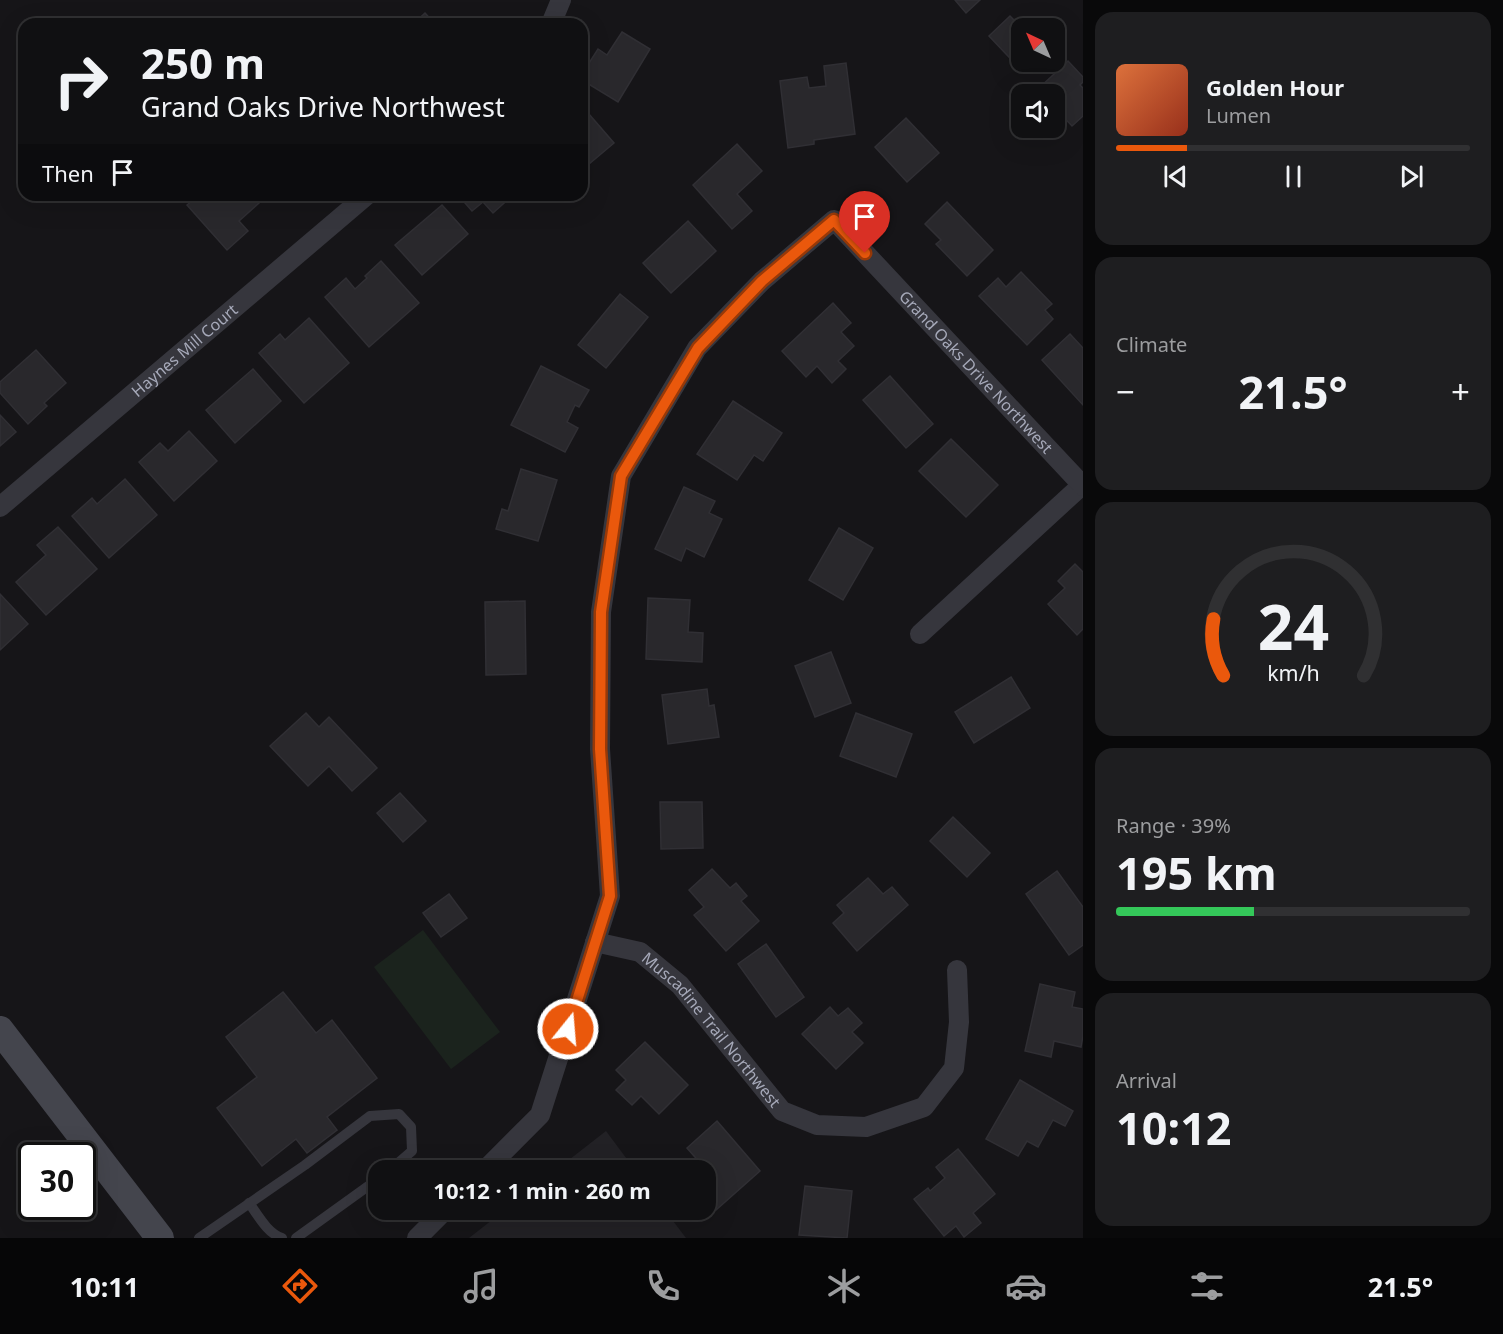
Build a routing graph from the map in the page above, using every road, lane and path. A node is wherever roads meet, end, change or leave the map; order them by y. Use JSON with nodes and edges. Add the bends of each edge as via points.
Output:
{"nodes":[{"id":1,"x":561,"y":0,"type":"edge"},
{"id":2,"x":554,"y":18,"type":"edge"},
{"id":3,"x":360,"y":201,"type":"edge"},
{"id":4,"x":1082,"y":486,"type":"edge"},
{"id":5,"x":0,"y":507,"type":"edge"},
{"id":6,"x":920,"y":634,"type":"dead end"},
{"id":7,"x":595,"y":942,"type":"junction"},
{"id":8,"x":957,"y":970,"type":"dead end"},
{"id":9,"x":0,"y":1030,"type":"edge"},
{"id":10,"x":401,"y":1160,"type":"edge"},
{"id":11,"x":495,"y":1160,"type":"edge"},
{"id":12,"x":368,"y":1186,"type":"edge"},
{"id":13,"x":249,"y":1203,"type":"junction"},
{"id":14,"x":435,"y":1220,"type":"edge"},
{"id":15,"x":160,"y":1238,"type":"edge"},
{"id":16,"x":199,"y":1238,"type":"edge"},
{"id":17,"x":282,"y":1238,"type":"edge"},
{"id":18,"x":296,"y":1238,"type":"edge"},
{"id":19,"x":417,"y":1238,"type":"edge"}],
"edges":[{"from":1,"to":2,"type":"street"},
{"from":3,"to":5,"type":"street","name":"Haynes Mill Court"},
{"from":4,"to":6,"type":"street"},
{"from":4,"to":7,"type":"street","name":"Grand Oaks Drive Northwest","via":[[834,220],[762,281],[698,348],[621,476],[601,612],[600,749],[610,896]]},
{"from":7,"to":8,"type":"street","name":"Muscadine Trail Northwest","via":[[640,952],[680,985],[782,1110],[817,1125],[866,1128],[924,1107],[954,1068],[959,1022]]},
{"from":7,"to":11,"type":"street","name":"Grand Oaks Drive Northwest","via":[[540,1115]]},
{"from":9,"to":15,"type":"street"},
{"from":10,"to":13,"type":"lane","via":[[412,1150],[411,1128],[399,1114],[370,1116]]},
{"from":12,"to":18,"type":"lane"},
{"from":13,"to":16,"type":"lane"},
{"from":13,"to":17,"type":"lane","via":[[265,1225]]},
{"from":14,"to":19,"type":"street"}]}
